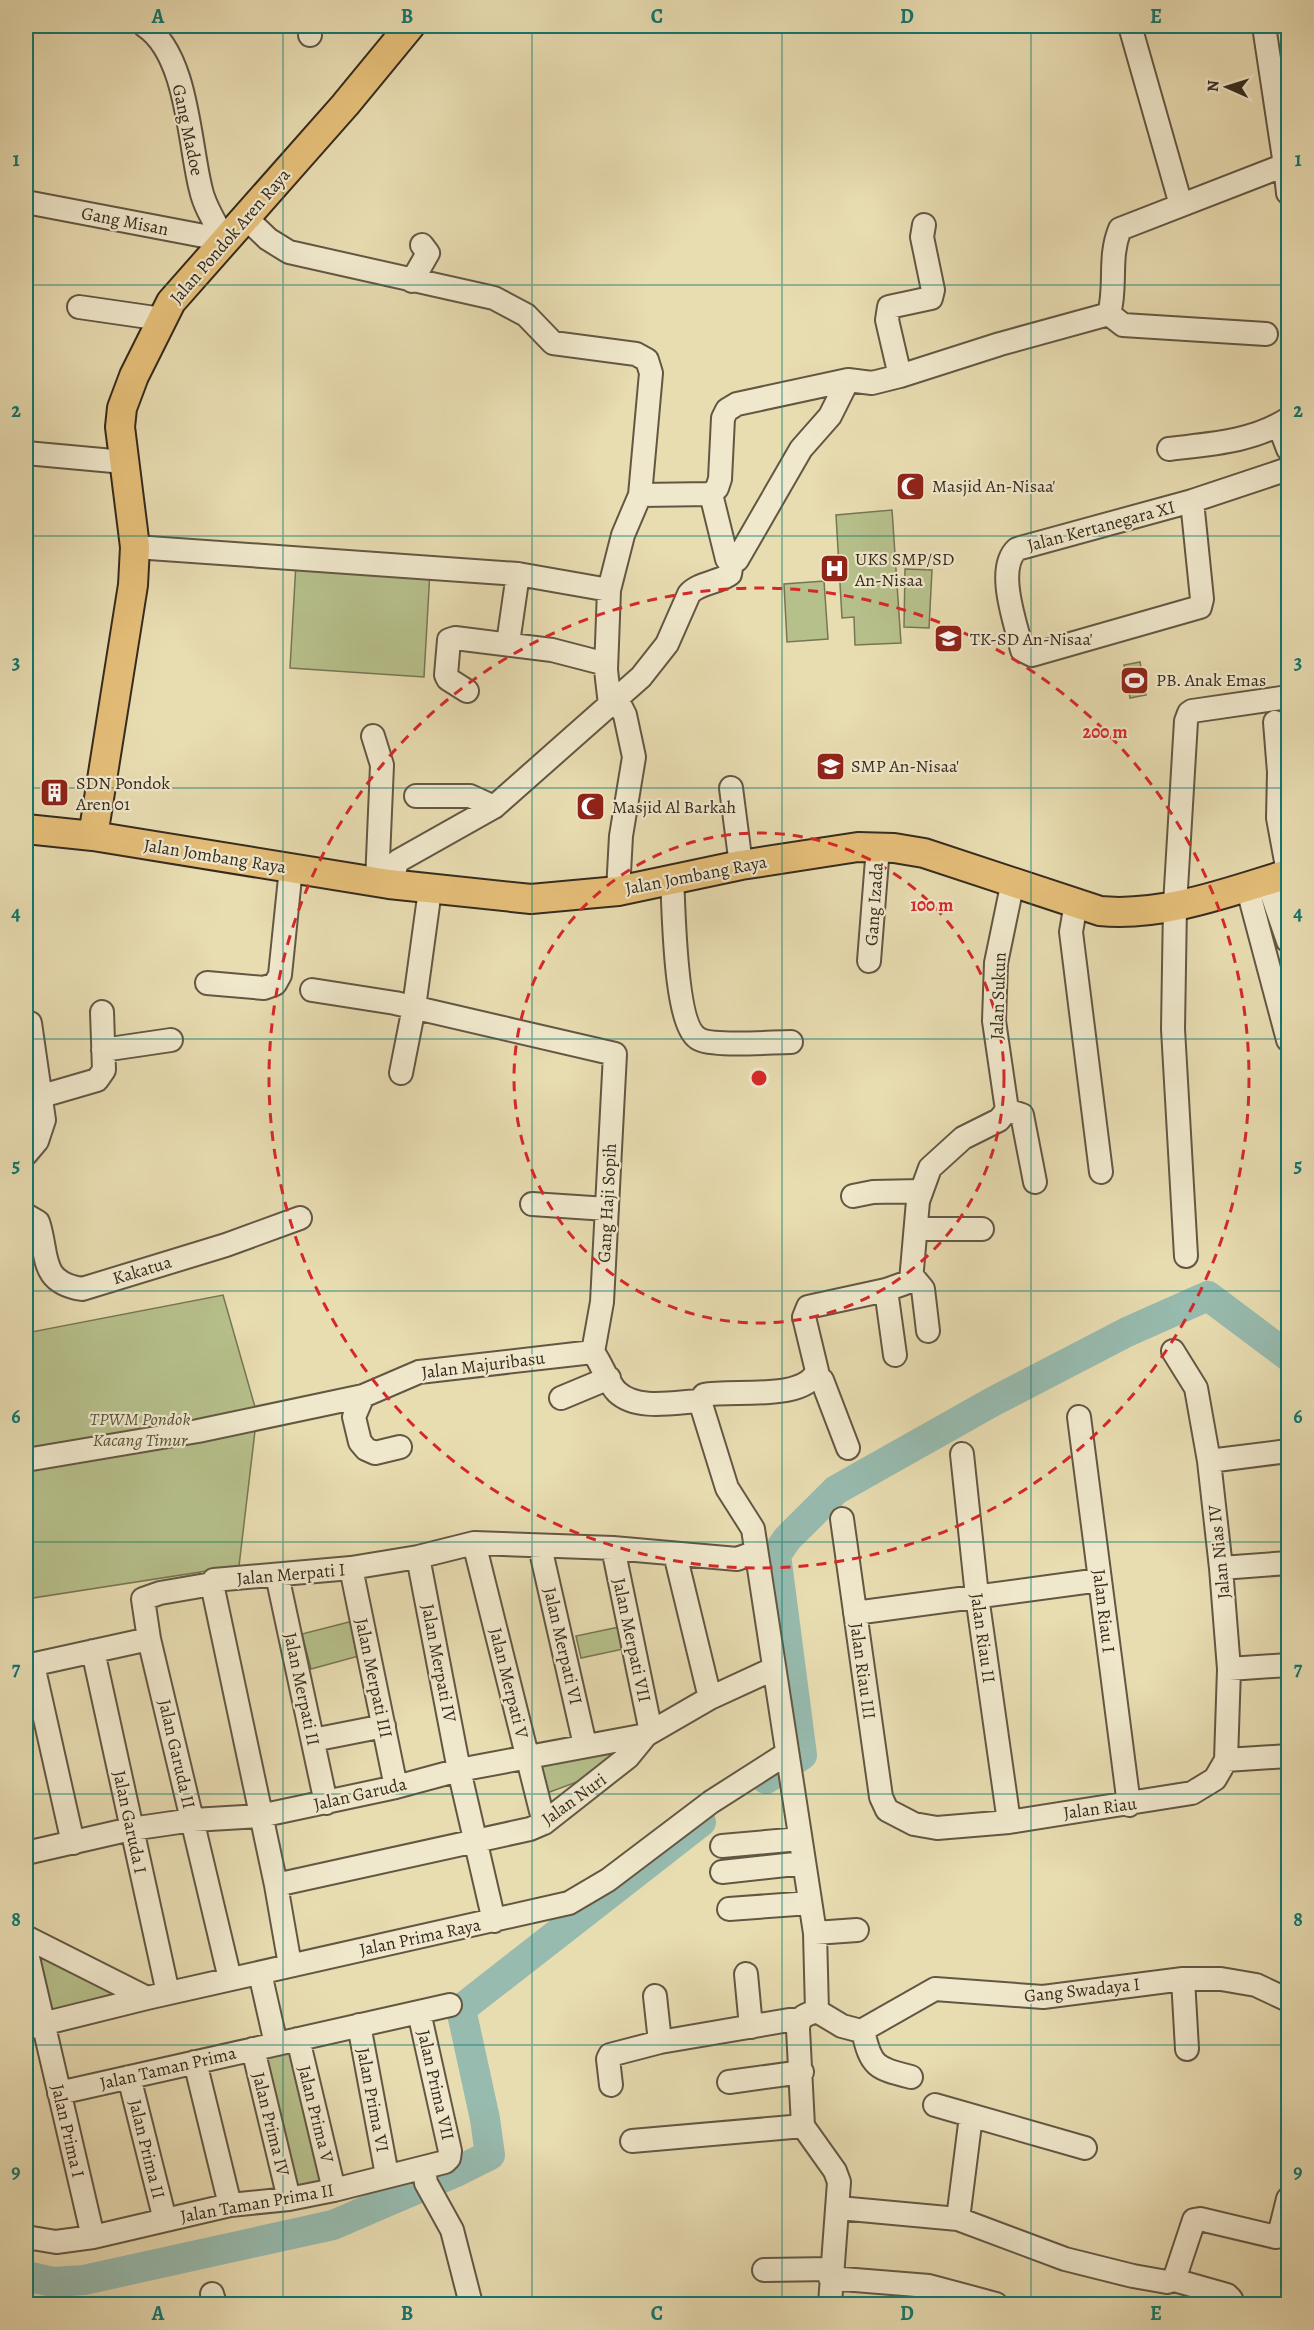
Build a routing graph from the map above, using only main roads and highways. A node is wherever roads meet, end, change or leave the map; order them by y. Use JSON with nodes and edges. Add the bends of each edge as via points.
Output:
{"nodes":[{"id":1,"x":410,"y":26,"type":"edge"},
{"id":2,"x":26,"y":829,"type":"edge"},
{"id":3,"x":93,"y":836,"type":"junction"},
{"id":4,"x":1273,"y":878,"type":"edge"}],
"edges":[{"from":1,"to":3,"type":"main road","name":"Jalan Pondok Aren Raya","via":[[171,302],[134,376],[122,408],[120,427],[135,546],[133,585]]},
{"from":2,"to":3,"type":"main road","name":"Jalan Jombang Raya"},
{"from":3,"to":4,"type":"main road","name":"Jalan Jombang Raya","via":[[430,890],[531,899],[618,891],[741,865],[858,847],[924,853],[1100,912],[1126,914],[1176,905]]}]}
